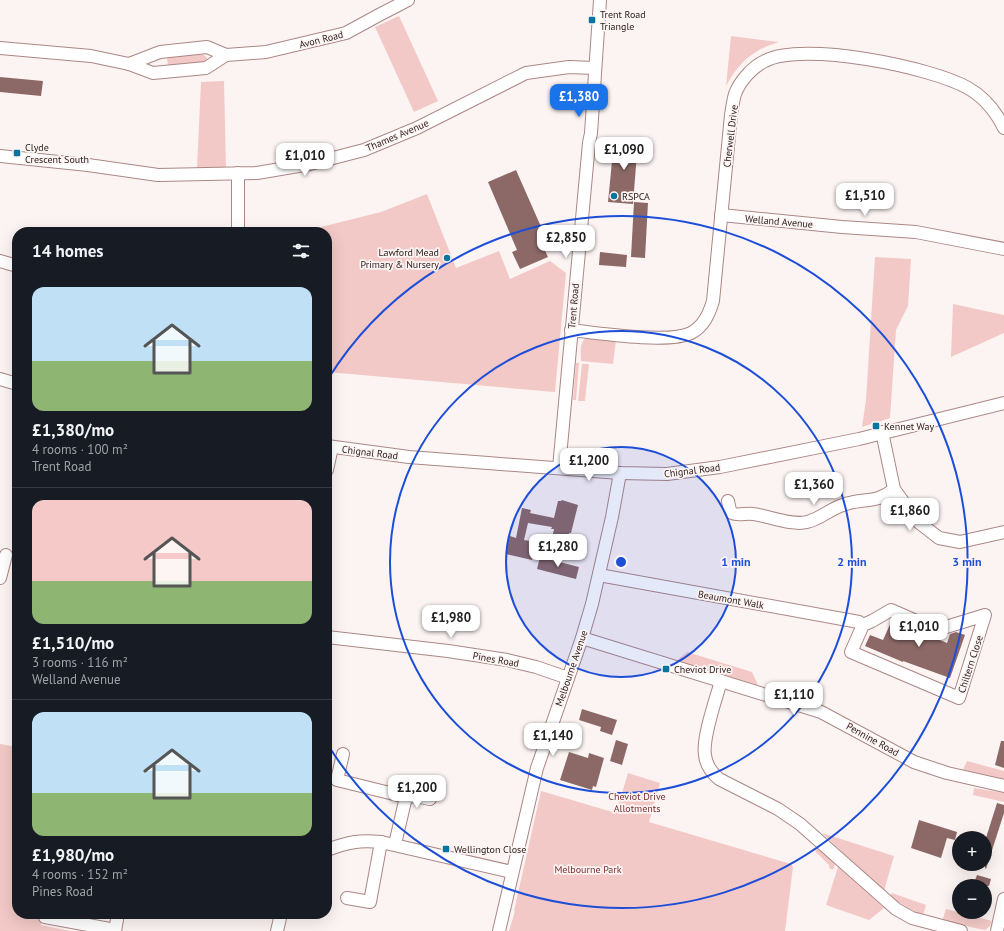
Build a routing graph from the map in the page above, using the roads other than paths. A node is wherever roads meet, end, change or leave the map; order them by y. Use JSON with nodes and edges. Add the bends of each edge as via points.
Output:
{"nodes":[{"id":1,"x":408,"y":0,"type":"edge"},
{"id":2,"x":600,"y":0,"type":"edge"},
{"id":3,"x":0,"y":48,"type":"edge"},
{"id":4,"x":226,"y":55,"type":"junction"},
{"id":5,"x":129,"y":64,"type":"junction"},
{"id":6,"x":594,"y":68,"type":"junction"},
{"id":7,"x":1004,"y":128,"type":"edge"},
{"id":8,"x":0,"y":156,"type":"edge"},
{"id":9,"x":238,"y":174,"type":"junction"},
{"id":10,"x":721,"y":215,"type":"junction"},
{"id":11,"x":238,"y":227,"type":"edge"},
{"id":12,"x":1004,"y":249,"type":"edge"},
{"id":13,"x":0,"y":261,"type":"edge"},
{"id":14,"x":12,"y":265,"type":"edge"},
{"id":15,"x":571,"y":330,"type":"junction"},
{"id":16,"x":0,"y":379,"type":"edge"},
{"id":17,"x":12,"y":383,"type":"edge"},
{"id":18,"x":1004,"y":403,"type":"edge"},
{"id":19,"x":882,"y":432,"type":"junction"},
{"id":20,"x":332,"y":446,"type":"edge"},
{"id":21,"x":559,"y":468,"type":"junction"},
{"id":22,"x":620,"y":473,"type":"junction"},
{"id":23,"x":894,"y":489,"type":"junction"},
{"id":24,"x":728,"y":501,"type":"dead end"},
{"id":25,"x":1004,"y":532,"type":"edge"},
{"id":26,"x":8,"y":556,"type":"edge"},
{"id":27,"x":599,"y":575,"type":"junction"},
{"id":28,"x":0,"y":578,"type":"edge"},
{"id":29,"x":863,"y":625,"type":"junction"},
{"id":30,"x":332,"y":638,"type":"edge"},
{"id":31,"x":582,"y":638,"type":"junction"},
{"id":32,"x":568,"y":678,"type":"junction"},
{"id":33,"x":721,"y":682,"type":"junction"},
{"id":34,"x":343,"y":754,"type":"dead end"},
{"id":35,"x":1004,"y":786,"type":"edge"},
{"id":36,"x":406,"y":797,"type":"junction"},
{"id":37,"x":430,"y":799,"type":"dead end"},
{"id":38,"x":381,"y":842,"type":"junction"},
{"id":39,"x":395,"y":844,"type":"junction"},
{"id":40,"x":332,"y":848,"type":"edge"},
{"id":41,"x":512,"y":872,"type":"junction"},
{"id":42,"x":347,"y":898,"type":"dead end"},
{"id":43,"x":1004,"y":899,"type":"edge"},
{"id":44,"x":55,"y":919,"type":"edge"},
{"id":45,"x":117,"y":919,"type":"edge"},
{"id":46,"x":280,"y":919,"type":"edge"},
{"id":47,"x":115,"y":931,"type":"edge"},
{"id":48,"x":277,"y":931,"type":"edge"},
{"id":49,"x":499,"y":931,"type":"edge"},
{"id":50,"x":961,"y":931,"type":"edge"},
{"id":51,"x":997,"y":931,"type":"edge"}],
"edges":[{"from":1,"to":4,"type":"street","name":"Avon Road","via":[[346,33],[266,52]]},
{"from":2,"to":6,"type":"street","name":"Trent Road"},
{"from":3,"to":5,"type":"street","name":"Avon Road","via":[[91,56]]},
{"from":4,"to":5,"type":"street","name":"Avon Road","via":[[207,47],[160,52]]},
{"from":4,"to":5,"type":"street","name":"Avon Road","via":[[206,68],[153,72]]},
{"from":6,"to":9,"type":"street","name":"Thames Avenue","via":[[569,67],[526,73],[417,128],[364,150],[310,164]]},
{"from":6,"to":15,"type":"street","name":"Trent Road","via":[[591,133]]},
{"from":7,"to":10,"type":"street","name":"Cherwell Drive","via":[[982,98],[969,88],[936,74],[887,63],[814,53],[776,56],[751,71],[735,94]]},
{"from":8,"to":9,"type":"street","name":"Thames Avenue","via":[[158,175]]},
{"from":9,"to":11,"type":"street"},
{"from":10,"to":12,"type":"street","name":"Welland Avenue","via":[[916,232]]},
{"from":10,"to":15,"type":"street","name":"Cherwell Drive","via":[[712,301],[707,317],[698,328],[683,336],[667,338],[617,336]]},
{"from":13,"to":14,"type":"street"},
{"from":15,"to":21,"type":"street","name":"Trent Road"},
{"from":16,"to":17,"type":"street"},
{"from":18,"to":19,"type":"street","name":"Chignal Road"},
{"from":19,"to":22,"type":"street","name":"Chignal Road","via":[[679,474]]},
{"from":19,"to":23,"type":"street"},
{"from":20,"to":21,"type":"street","name":"Chignal Road","via":[[409,457]]},
{"from":21,"to":22,"type":"street","name":"Chignal Road"},
{"from":22,"to":27,"type":"street","name":"Melbourne Avenue"},
{"from":23,"to":24,"type":"street","via":[[877,500],[854,501],[815,519],[798,523],[752,513],[736,514],[730,510]]},
{"from":23,"to":25,"type":"street","via":[[916,521],[939,538],[960,542]]},
{"from":26,"to":28,"type":"street"},
{"from":27,"to":29,"type":"street","name":"Beaumont Walk","via":[[859,622]]},
{"from":27,"to":31,"type":"street","name":"Melbourne Avenue"},
{"from":29,"to":29,"type":"street","name":"Chiltern Close","via":[[891,610],[923,624],[943,628],[986,615],[959,698],[851,652]]},
{"from":30,"to":32,"type":"street","name":"Pines Road","via":[[506,660]]},
{"from":31,"to":32,"type":"street","name":"Melbourne Avenue"},
{"from":31,"to":33,"type":"street","name":"Pennine Road"},
{"from":32,"to":41,"type":"street","name":"Melbourne Avenue","via":[[537,768]]},
{"from":33,"to":35,"type":"street","name":"Pennine Road","via":[[821,712],[914,762],[953,775]]},
{"from":33,"to":50,"type":"street","via":[[704,741],[705,755],[712,773],[800,824],[896,909],[912,918]]},
{"from":34,"to":36,"type":"street","via":[[337,780]]},
{"from":36,"to":37,"type":"street"},
{"from":36,"to":39,"type":"street"},
{"from":38,"to":39,"type":"street"},
{"from":38,"to":40,"type":"street","via":[[363,840]]},
{"from":38,"to":42,"type":"street","via":[[370,902]]},
{"from":39,"to":41,"type":"street"},
{"from":41,"to":49,"type":"street","name":"Melbourne Avenue"},
{"from":43,"to":51,"type":"street"},
{"from":44,"to":47,"type":"street"},
{"from":45,"to":47,"type":"street"},
{"from":46,"to":48,"type":"street"}]}
